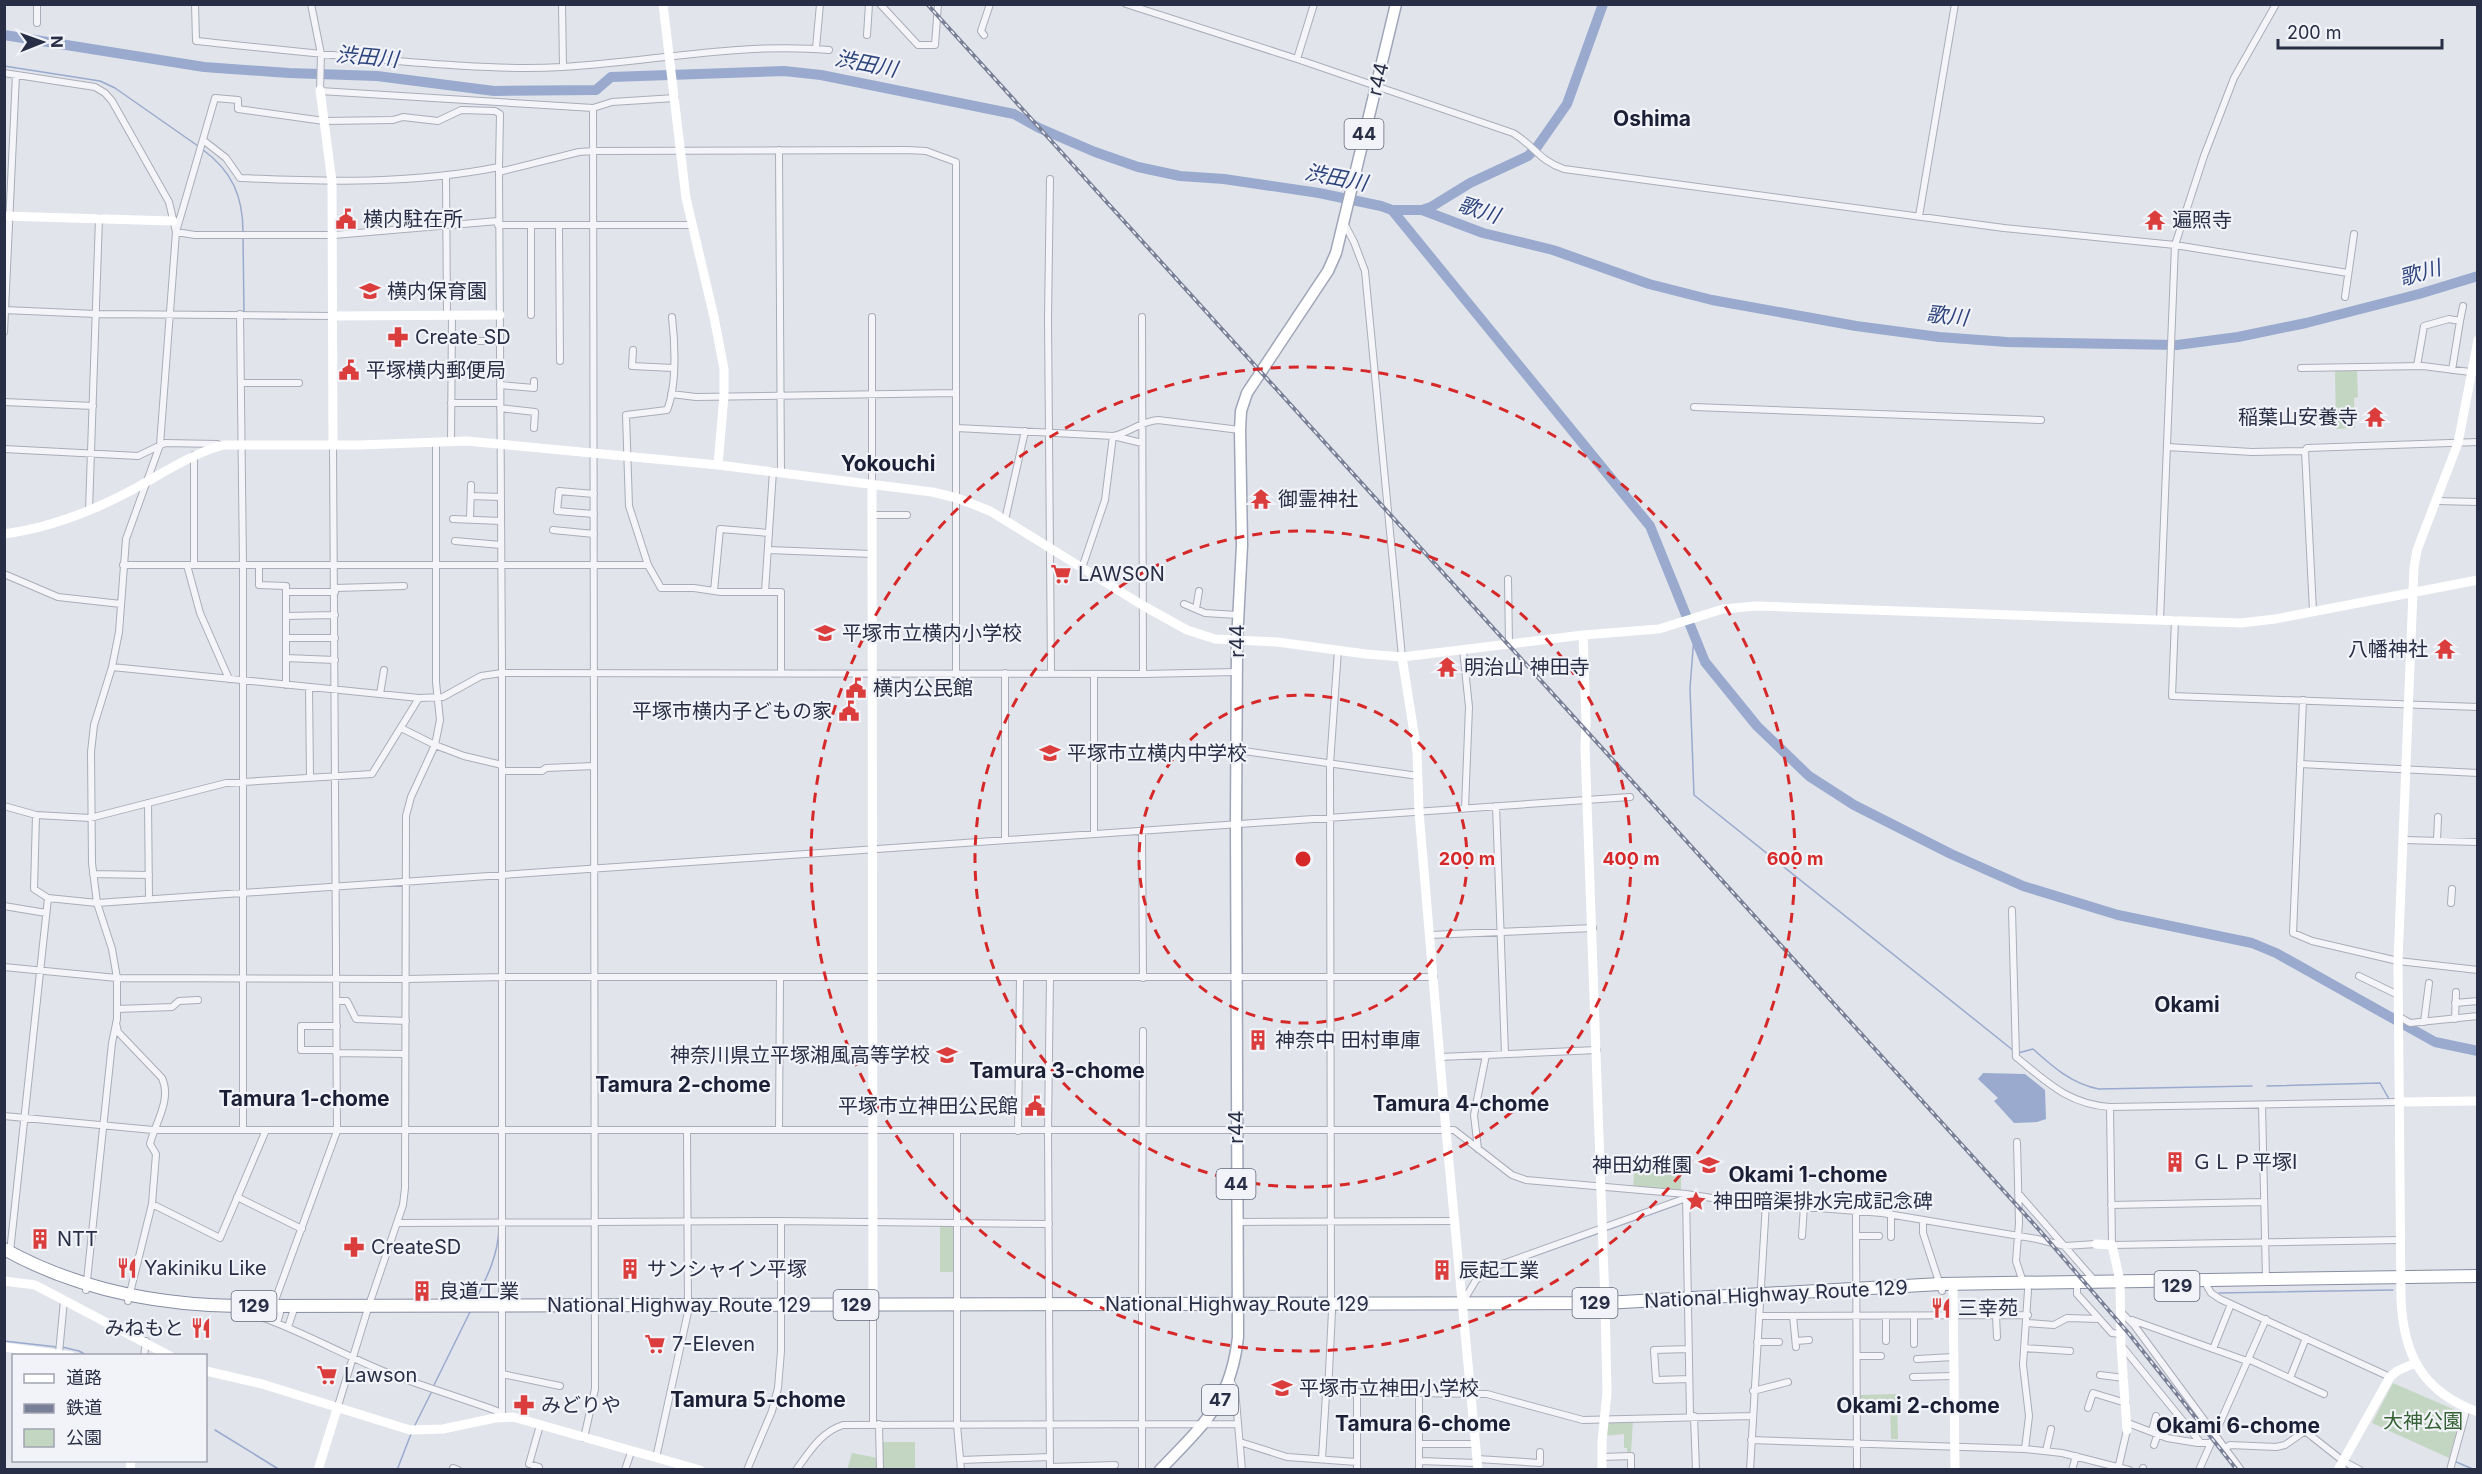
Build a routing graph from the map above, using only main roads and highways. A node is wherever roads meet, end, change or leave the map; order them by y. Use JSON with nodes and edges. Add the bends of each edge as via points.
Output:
{"nodes":[{"id":1,"x":1396,"y":4,"type":"edge"},
{"id":2,"x":6,"y":1253,"type":"edge"},
{"id":3,"x":2478,"y":1276,"type":"edge"},
{"id":4,"x":2401,"y":1281,"type":"junction"},
{"id":5,"x":2478,"y":1282,"type":"edge"},
{"id":6,"x":2120,"y":1284,"type":"junction"},
{"id":7,"x":2025,"y":1286,"type":"junction"},
{"id":8,"x":129,"y":1298,"type":"junction"},
{"id":9,"x":1238,"y":1308,"type":"junction"},
{"id":10,"x":368,"y":1309,"type":"junction"},
{"id":11,"x":277,"y":1314,"type":"junction"},
{"id":12,"x":1160,"y":1470,"type":"edge"}],
"edges":[{"from":1,"to":9,"type":"main road","name":"r44","number":"44","via":[[1336,253],[1247,393],[1241,411],[1236,824]]},
{"from":2,"to":8,"type":"highway","name":"National Highway Route 129","number":"129","via":[[39,1275]]},
{"from":3,"to":4,"type":"highway","name":"National Highway Route 129","number":"129"},
{"from":4,"to":5,"type":"highway","name":"National Highway Route 129","number":"129"},
{"from":4,"to":6,"type":"highway","name":"National Highway Route 129","number":"129"},
{"from":4,"to":6,"type":"highway","name":"National Highway Route 129","number":"129","via":[[2266,1279]]},
{"from":6,"to":7,"type":"highway","name":"National Highway Route 129","number":"129","via":[[2076,1288]]},
{"from":6,"to":7,"type":"highway","name":"National Highway Route 129","number":"129","via":[[2095,1281]]},
{"from":7,"to":9,"type":"highway","name":"National Highway Route 129","number":"129","via":[[1605,1307]]},
{"from":8,"to":11,"type":"highway","name":"National Highway Route 129","number":"129"},
{"from":8,"to":11,"type":"highway","name":"National Highway Route 129","number":"129","via":[[179,1310]]},
{"from":9,"to":10,"type":"highway","name":"National Highway Route 129","number":"129"},
{"from":9,"to":12,"type":"main road","number":"47","via":[[1236,1354],[1224,1394],[1203,1425]]},
{"from":10,"to":11,"type":"highway","name":"National Highway Route 129","number":"129"},
{"from":10,"to":11,"type":"highway","name":"National Highway Route 129","number":"129"}]}
